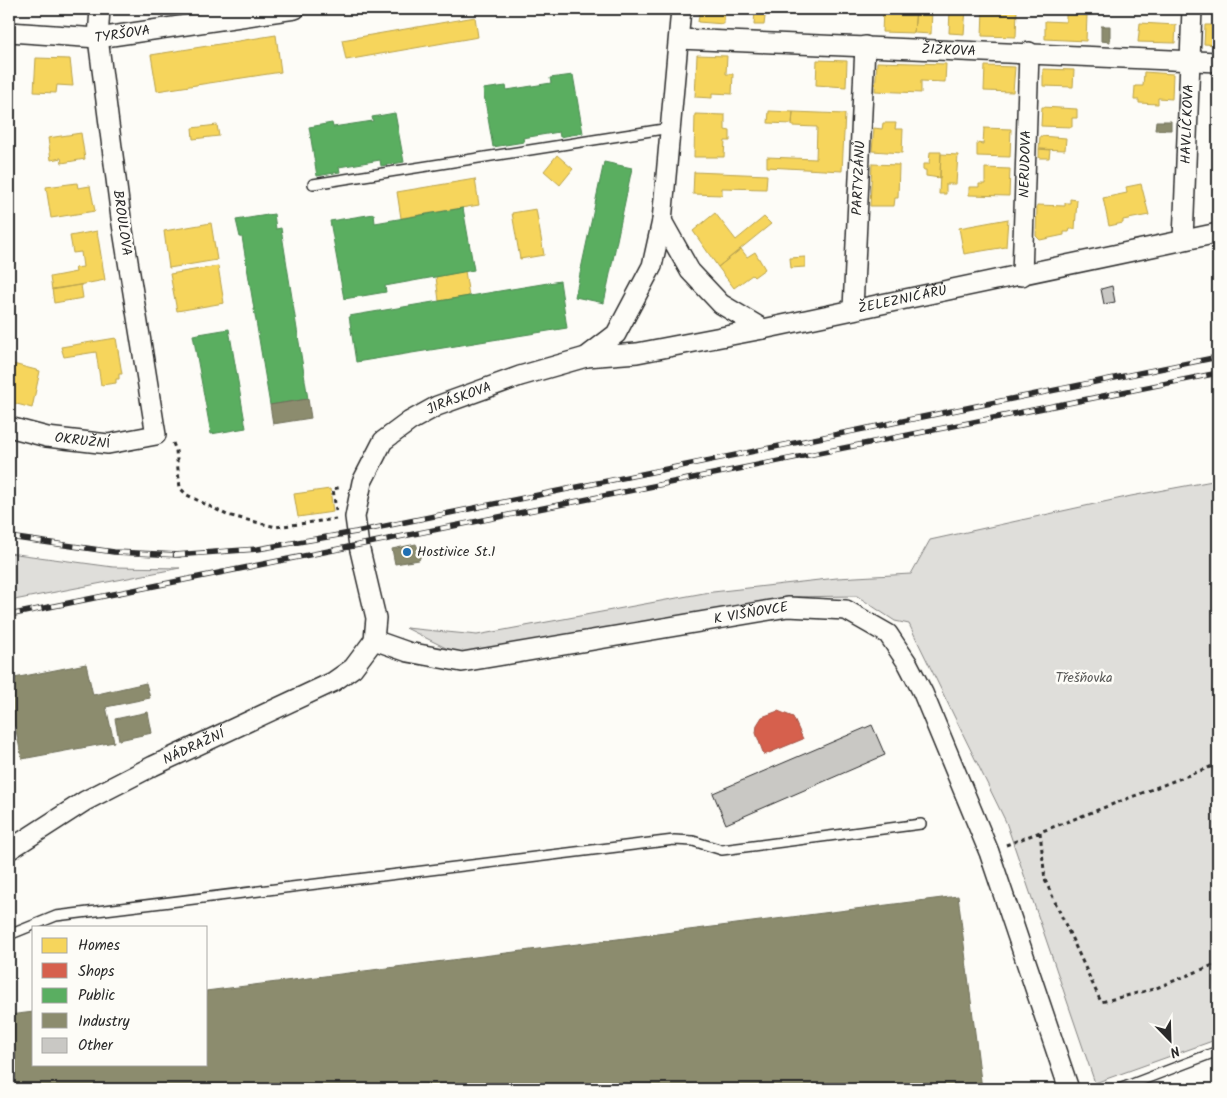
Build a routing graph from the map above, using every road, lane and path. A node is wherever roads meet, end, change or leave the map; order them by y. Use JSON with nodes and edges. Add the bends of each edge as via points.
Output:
{"nodes":[{"id":1,"x":100,"y":9,"type":"edge"},
{"id":2,"x":295,"y":9,"type":"edge"},
{"id":3,"x":681,"y":9,"type":"edge"},
{"id":4,"x":1192,"y":9,"type":"edge"},
{"id":5,"x":9,"y":32,"type":"edge"},
{"id":6,"x":98,"y":38,"type":"junction"},
{"id":7,"x":679,"y":39,"type":"junction"},
{"id":8,"x":865,"y":46,"type":"junction"},
{"id":9,"x":1029,"y":52,"type":"junction"},
{"id":10,"x":1189,"y":61,"type":"junction"},
{"id":11,"x":1218,"y":62,"type":"edge"},
{"id":12,"x":670,"y":128,"type":"junction"},
{"id":13,"x":312,"y":184,"type":"dead end"},
{"id":14,"x":662,"y":220,"type":"junction"},
{"id":15,"x":1218,"y":233,"type":"edge"},
{"id":16,"x":1183,"y":240,"type":"junction"},
{"id":17,"x":1022,"y":276,"type":"junction"},
{"id":18,"x":853,"y":309,"type":"junction"},
{"id":19,"x":762,"y":330,"type":"junction"},
{"id":20,"x":586,"y":357,"type":"junction"},
{"id":21,"x":9,"y":427,"type":"edge"},
{"id":22,"x":156,"y":435,"type":"junction"},
{"id":23,"x":362,"y":482,"type":"junction"},
{"id":24,"x":374,"y":640,"type":"junction"},
{"id":25,"x":1218,"y":764,"type":"edge"},
{"id":26,"x":921,"y":824,"type":"dead end"},
{"id":27,"x":1040,"y":832,"type":"junction"},
{"id":28,"x":9,"y":850,"type":"edge"},
{"id":29,"x":989,"y":852,"type":"junction"},
{"id":30,"x":9,"y":935,"type":"edge"},
{"id":31,"x":1218,"y":963,"type":"edge"},
{"id":32,"x":1218,"y":1051,"type":"edge"},
{"id":33,"x":1069,"y":1089,"type":"edge"},
{"id":34,"x":1119,"y":1089,"type":"edge"}],
"edges":[{"from":1,"to":6,"type":"street","name":"BROULOVA"},
{"from":2,"to":6,"type":"street","name":"TYRŠOVA"},
{"from":3,"to":7,"type":"street","name":"JIRÁSKOVA"},
{"from":4,"to":10,"type":"street","name":"HAVLÍČKOVA"},
{"from":5,"to":6,"type":"street","name":"TYRŠOVA"},
{"from":6,"to":22,"type":"street","name":"BROULOVA","via":[[121,218]]},
{"from":7,"to":8,"type":"street","name":"ŽIŽKOVA"},
{"from":7,"to":12,"type":"street","name":"JIRÁSKOVA"},
{"from":8,"to":9,"type":"street","name":"ŽIŽKOVA"},
{"from":8,"to":18,"type":"street","name":"PARTYZÁNŮ"},
{"from":9,"to":10,"type":"street","name":"ŽIŽKOVA"},
{"from":9,"to":17,"type":"street","name":"NERUDOVA"},
{"from":10,"to":11,"type":"street","name":"ŽIŽKOVA"},
{"from":10,"to":16,"type":"street","name":"HAVLÍČKOVA"},
{"from":12,"to":13,"type":"lane"},
{"from":12,"to":14,"type":"street","name":"JIRÁSKOVA"},
{"from":14,"to":19,"type":"street","via":[[690,271],[721,304]]},
{"from":14,"to":20,"type":"street","name":"JIRÁSKOVA","via":[[652,266],[616,334]]},
{"from":15,"to":16,"type":"street","name":"ŽELEZNIČÁŘŮ"},
{"from":16,"to":17,"type":"street","name":"ŽELEZNIČÁŘŮ"},
{"from":17,"to":18,"type":"street","name":"ŽELEZNIČÁŘŮ"},
{"from":18,"to":19,"type":"street","name":"ŽELEZNIČÁŘŮ"},
{"from":19,"to":20,"type":"street","name":"ŽELEZNIČÁŘŮ","via":[[637,353]]},
{"from":20,"to":23,"type":"street","name":"JIRÁSKOVA","via":[[456,399],[410,421],[383,441]]},
{"from":21,"to":22,"type":"street","name":"OKRUŽNÍ","via":[[47,437],[108,444]]},
{"from":22,"to":23,"type":"path","via":[[172,440],[180,488],[186,495],[246,521],[276,527],[337,519],[333,489]]},
{"from":23,"to":24,"type":"street","name":"JIRÁSKOVA","via":[[355,525],[376,618]]},
{"from":24,"to":28,"type":"street","name":"NÁDRAŽNÍ","via":[[353,668],[333,682],[153,766],[85,802]]},
{"from":24,"to":29,"type":"street","name":"K VIŠŇOVCE","via":[[408,652],[462,662],[788,607],[846,610],[888,634],[908,664],[924,693]]},
{"from":25,"to":27,"type":"path"},
{"from":26,"to":30,"type":"lane","via":[[722,850],[693,841],[674,840],[56,916]]},
{"from":27,"to":29,"type":"path"},
{"from":27,"to":31,"type":"path","via":[[1045,880],[1101,1002],[1154,989]]},
{"from":29,"to":33,"type":"street","name":"K VIŠŇOVCE"},
{"from":32,"to":34,"type":"lane"}]}
